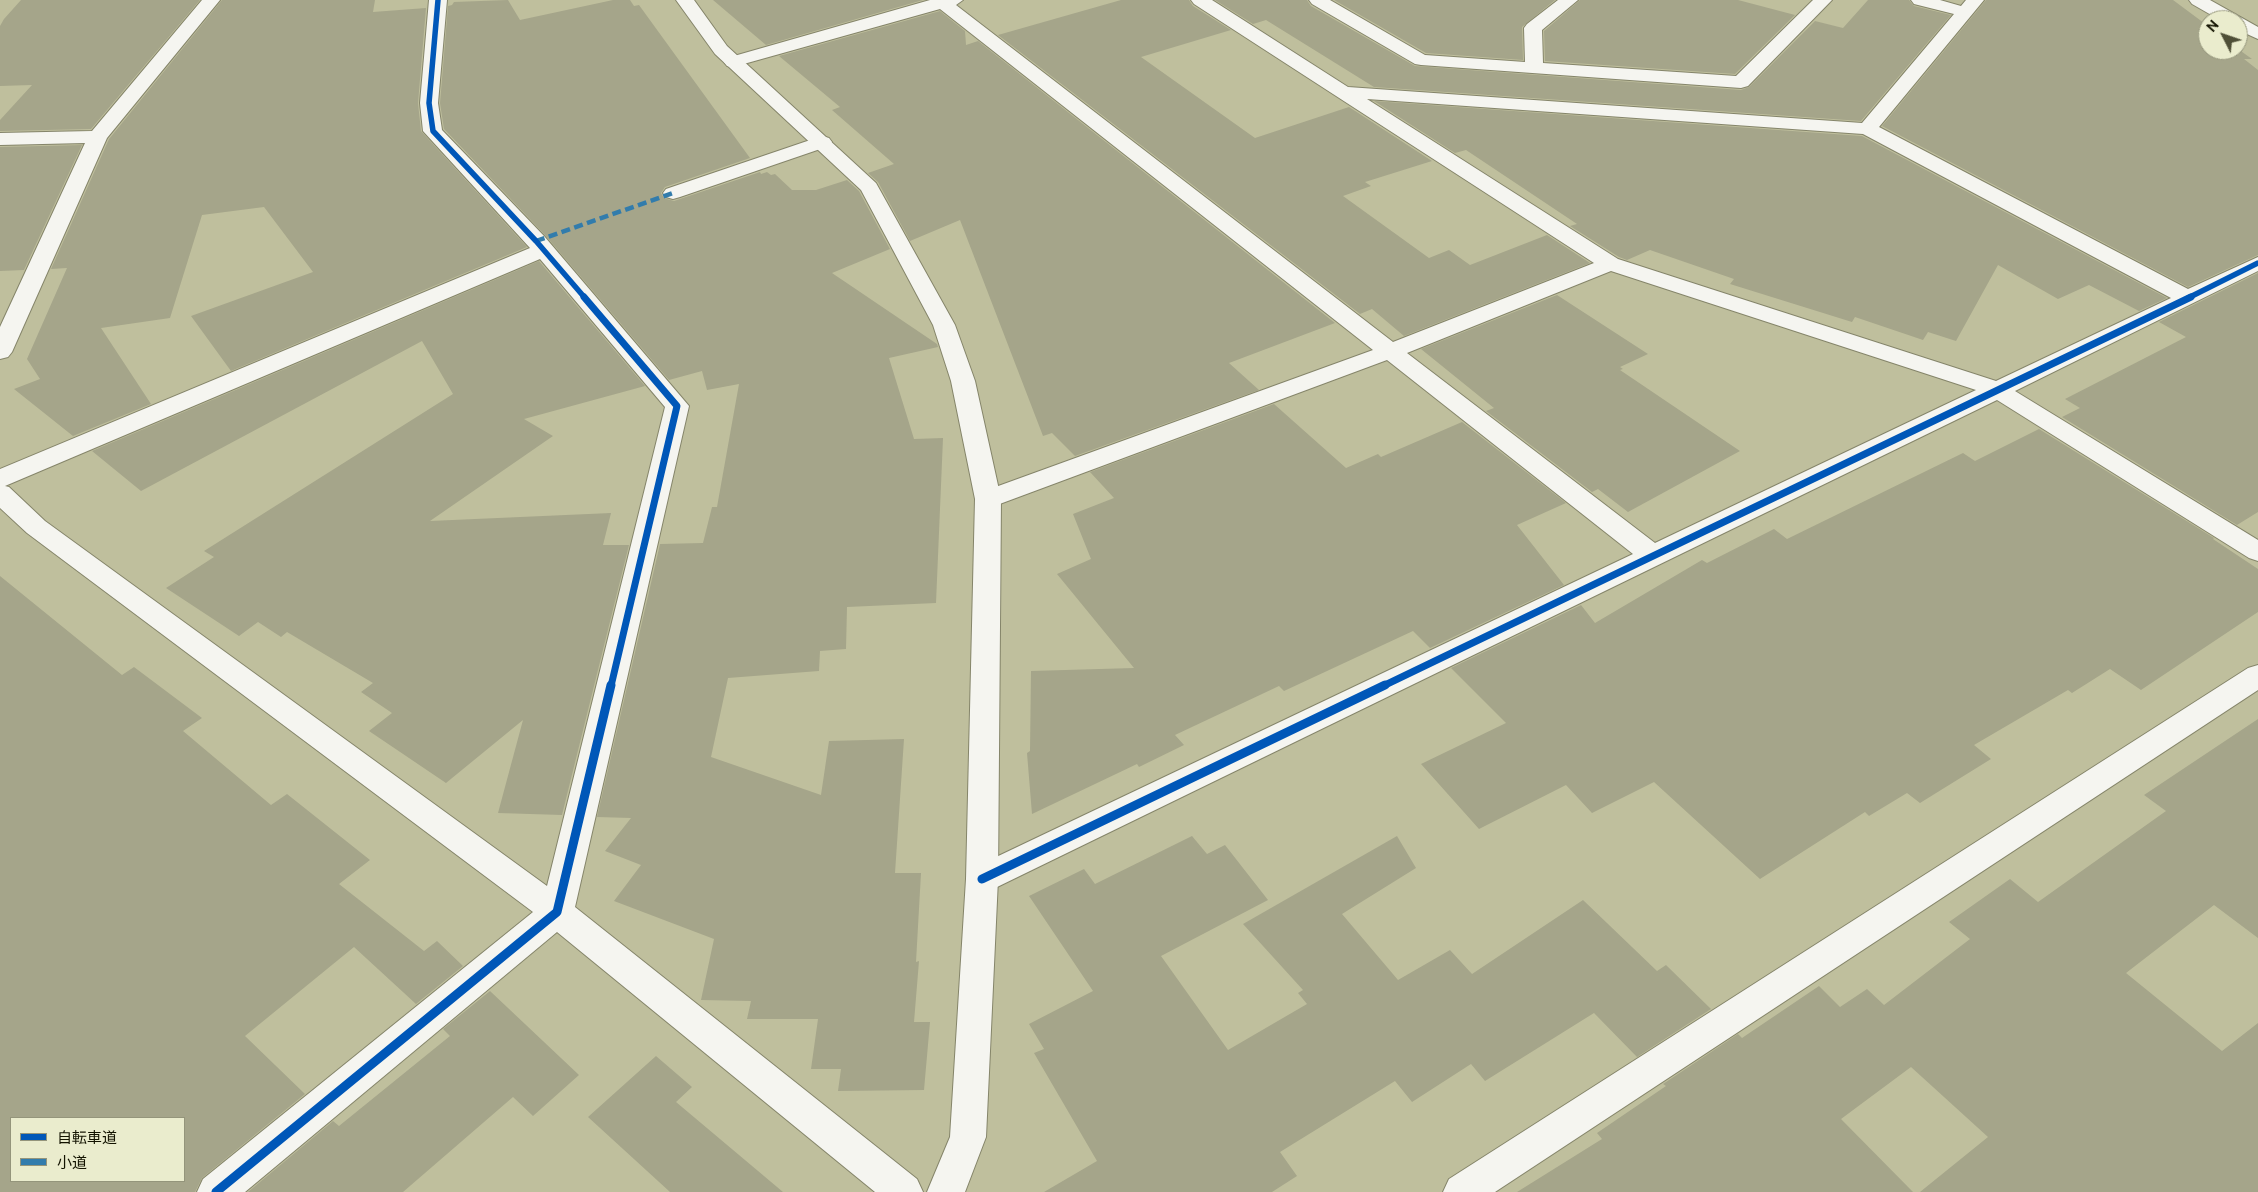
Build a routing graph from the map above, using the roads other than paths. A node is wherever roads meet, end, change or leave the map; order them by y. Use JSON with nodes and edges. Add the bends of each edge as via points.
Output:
{"nodes":[{"id":1,"x":211,"y":0,"type":"edge"},
{"id":2,"x":438,"y":0,"type":"edge"},
{"id":3,"x":685,"y":0,"type":"edge"},
{"id":4,"x":1200,"y":0,"type":"edge"},
{"id":5,"x":1318,"y":0,"type":"edge"},
{"id":6,"x":1569,"y":0,"type":"edge"},
{"id":7,"x":1823,"y":0,"type":"edge"},
{"id":8,"x":1920,"y":0,"type":"edge"},
{"id":9,"x":2198,"y":0,"type":"edge"},
{"id":10,"x":946,"y":1,"type":"edge"},
{"id":11,"x":1970,"y":6,"type":"edge"},
{"id":12,"x":2216,"y":10,"type":"edge"},
{"id":13,"x":733,"y":62,"type":"junction"},
{"id":14,"x":1534,"y":67,"type":"junction"},
{"id":15,"x":1343,"y":92,"type":"junction"},
{"id":16,"x":1867,"y":129,"type":"junction"},
{"id":17,"x":98,"y":136,"type":"junction"},
{"id":18,"x":0,"y":138,"type":"edge"},
{"id":19,"x":822,"y":142,"type":"junction"},
{"id":20,"x":673,"y":193,"type":"dead end"},
{"id":21,"x":543,"y":250,"type":"junction"},
{"id":22,"x":2258,"y":262,"type":"edge"},
{"id":23,"x":1610,"y":264,"type":"junction"},
{"id":24,"x":2188,"y":298,"type":"junction"},
{"id":25,"x":1391,"y":351,"type":"junction"},
{"id":26,"x":0,"y":352,"type":"edge"},
{"id":27,"x":1996,"y":389,"type":"junction"},
{"id":28,"x":0,"y":479,"type":"edge"},
{"id":29,"x":0,"y":493,"type":"edge"},
{"id":30,"x":988,"y":499,"type":"junction"},
{"id":31,"x":2258,"y":552,"type":"edge"},
{"id":32,"x":1652,"y":554,"type":"junction"},
{"id":33,"x":2258,"y":676,"type":"edge"},
{"id":34,"x":982,"y":879,"type":"junction"},
{"id":35,"x":557,"y":912,"type":"junction"},
{"id":36,"x":216,"y":1192,"type":"edge"},
{"id":37,"x":904,"y":1192,"type":"edge"},
{"id":38,"x":946,"y":1192,"type":"edge"},
{"id":39,"x":1462,"y":1192,"type":"edge"}],
"edges":[{"from":1,"to":17,"type":"street"},
{"from":2,"to":21,"type":"street","via":[[429,103],[433,131]]},
{"from":3,"to":13,"type":"street"},
{"from":4,"to":15,"type":"street"},
{"from":5,"to":14,"type":"street","via":[[1421,60]]},
{"from":6,"to":14,"type":"street","via":[[1533,28]]},
{"from":7,"to":14,"type":"street","via":[[1740,82]]},
{"from":8,"to":11,"type":"street"},
{"from":9,"to":12,"type":"street"},
{"from":10,"to":13,"type":"street"},
{"from":10,"to":25,"type":"street"},
{"from":11,"to":16,"type":"street"},
{"from":13,"to":19,"type":"street"},
{"from":15,"to":16,"type":"street"},
{"from":15,"to":23,"type":"street"},
{"from":16,"to":24,"type":"street"},
{"from":17,"to":18,"type":"street"},
{"from":17,"to":26,"type":"street"},
{"from":19,"to":20,"type":"street"},
{"from":19,"to":30,"type":"street","via":[[869,188],[944,325],[963,381]]},
{"from":21,"to":28,"type":"street"},
{"from":21,"to":35,"type":"street","via":[[677,406]]},
{"from":22,"to":24,"type":"street"},
{"from":23,"to":25,"type":"street"},
{"from":23,"to":27,"type":"street"},
{"from":24,"to":27,"type":"street"},
{"from":25,"to":30,"type":"street"},
{"from":25,"to":32,"type":"street"},
{"from":27,"to":31,"type":"street"},
{"from":27,"to":32,"type":"street"},
{"from":29,"to":35,"type":"street","via":[[36,528]]},
{"from":30,"to":34,"type":"street"},
{"from":32,"to":34,"type":"street"},
{"from":33,"to":39,"type":"street"},
{"from":34,"to":38,"type":"street","via":[[968,1137]]},
{"from":35,"to":36,"type":"street"},
{"from":35,"to":37,"type":"street"}]}
